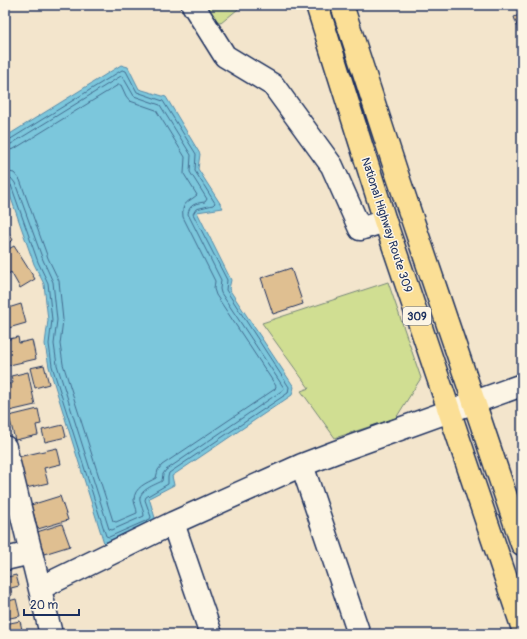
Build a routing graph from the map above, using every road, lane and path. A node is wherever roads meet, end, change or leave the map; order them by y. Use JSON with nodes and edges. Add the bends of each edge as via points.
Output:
{"nodes":[{"id":1,"x":193,"y":5,"type":"edge"},
{"id":2,"x":317,"y":5,"type":"edge"},
{"id":3,"x":342,"y":5,"type":"edge"},
{"id":4,"x":385,"y":221,"type":"junction"},
{"id":5,"x":522,"y":386,"type":"edge"},
{"id":6,"x":474,"y":403,"type":"junction"},
{"id":7,"x":450,"y":412,"type":"junction"},
{"id":8,"x":5,"y":447,"type":"edge"},
{"id":9,"x":302,"y":465,"type":"junction"},
{"id":10,"x":173,"y":523,"type":"junction"},
{"id":11,"x":522,"y":544,"type":"edge"},
{"id":12,"x":31,"y":553,"type":"junction"},
{"id":13,"x":5,"y":559,"type":"edge"},
{"id":14,"x":40,"y":588,"type":"junction"},
{"id":15,"x":522,"y":626,"type":"edge"},
{"id":16,"x":51,"y":634,"type":"edge"},
{"id":17,"x":211,"y":634,"type":"edge"},
{"id":18,"x":359,"y":634,"type":"edge"}],
"edges":[{"from":1,"to":4,"type":"street","via":[[225,56],[273,85],[332,166],[360,229]]},
{"from":2,"to":4,"type":"highway","name":"National Highway Route 309","number":"309"},
{"from":3,"to":6,"type":"highway","name":"National Highway Route 309","number":"309"},
{"from":4,"to":7,"type":"highway","name":"National Highway Route 309","number":"309"},
{"from":5,"to":6,"type":"street"},
{"from":6,"to":7,"type":"street"},
{"from":6,"to":11,"type":"highway","name":"National Highway Route 309","number":"309"},
{"from":7,"to":9,"type":"street"},
{"from":7,"to":15,"type":"highway","name":"National Highway Route 309","number":"309"},
{"from":8,"to":12,"type":"street"},
{"from":9,"to":10,"type":"street"},
{"from":9,"to":18,"type":"street"},
{"from":10,"to":14,"type":"street"},
{"from":10,"to":17,"type":"street"},
{"from":12,"to":13,"type":"street"},
{"from":12,"to":14,"type":"street"},
{"from":14,"to":16,"type":"street"}]}
